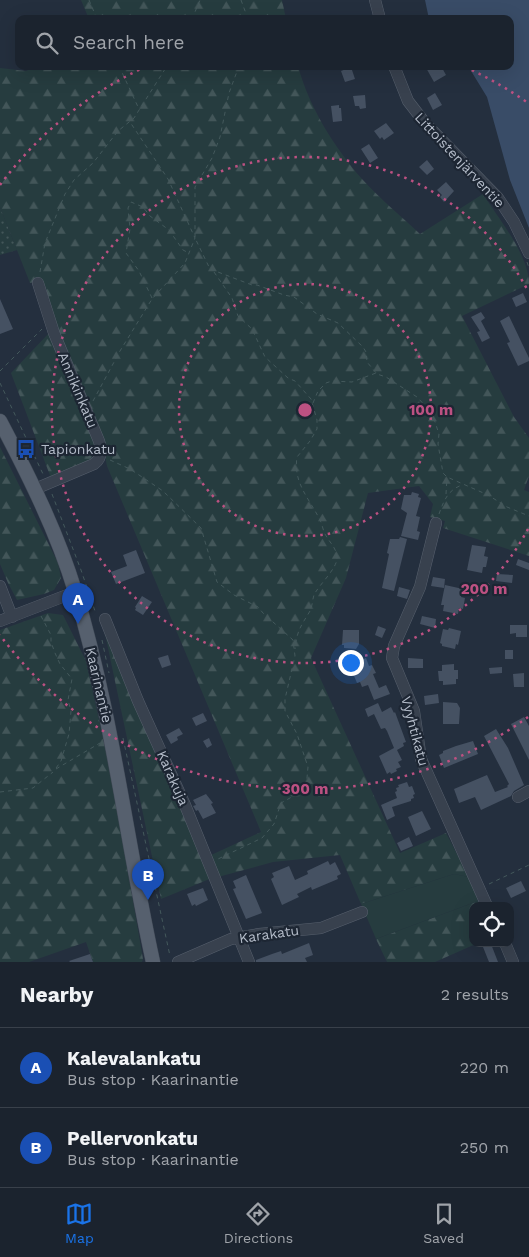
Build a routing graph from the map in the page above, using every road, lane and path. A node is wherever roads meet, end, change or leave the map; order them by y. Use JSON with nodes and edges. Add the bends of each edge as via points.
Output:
{"nodes":[{"id":1,"x":89,"y":0,"type":"edge"},
{"id":2,"x":200,"y":0,"type":"edge"},
{"id":3,"x":241,"y":0,"type":"edge"},
{"id":4,"x":374,"y":0,"type":"edge"},
{"id":5,"x":95,"y":15,"type":"edge"},
{"id":6,"x":194,"y":15,"type":"edge"},
{"id":7,"x":247,"y":15,"type":"edge"},
{"id":8,"x":379,"y":15,"type":"edge"},
{"id":9,"x":121,"y":70,"type":"edge"},
{"id":10,"x":165,"y":70,"type":"edge"},
{"id":11,"x":238,"y":70,"type":"edge"},
{"id":12,"x":396,"y":70,"type":"edge"},
{"id":13,"x":140,"y":110,"type":"junction"},
{"id":14,"x":130,"y":122,"type":"junction"},
{"id":15,"x":195,"y":238,"type":"junction"},
{"id":16,"x":529,"y":253,"type":"edge"},
{"id":17,"x":188,"y":254,"type":"junction"},
{"id":18,"x":214,"y":271,"type":"junction"},
{"id":19,"x":38,"y":283,"type":"joint"},
{"id":20,"x":152,"y":299,"type":"junction"},
{"id":21,"x":50,"y":323,"type":"junction"},
{"id":22,"x":0,"y":371,"type":"edge"},
{"id":23,"x":376,"y":373,"type":"junction"},
{"id":24,"x":312,"y":403,"type":"junction"},
{"id":25,"x":86,"y":412,"type":"junction"},
{"id":26,"x":0,"y":421,"type":"edge"},
{"id":27,"x":100,"y":457,"type":"junction"},
{"id":28,"x":448,"y":477,"type":"junction"},
{"id":29,"x":462,"y":484,"type":"junction"},
{"id":30,"x":35,"y":490,"type":"junction"},
{"id":31,"x":446,"y":496,"type":"junction"},
{"id":32,"x":529,"y":516,"type":"edge"},
{"id":33,"x":436,"y":523,"type":"joint"},
{"id":34,"x":0,"y":586,"type":"edge"},
{"id":35,"x":75,"y":592,"type":"junction"},
{"id":36,"x":36,"y":607,"type":"junction"},
{"id":37,"x":12,"y":617,"type":"junction"},
{"id":38,"x":106,"y":619,"type":"dead end"},
{"id":39,"x":0,"y":621,"type":"edge"},
{"id":40,"x":295,"y":652,"type":"junction"},
{"id":41,"x":110,"y":736,"type":"junction"},
{"id":42,"x":54,"y":771,"type":"junction"},
{"id":43,"x":529,"y":790,"type":"edge"},
{"id":44,"x":0,"y":792,"type":"edge"},
{"id":45,"x":518,"y":797,"type":"dead end"},
{"id":46,"x":208,"y":863,"type":"junction"},
{"id":47,"x":529,"y":865,"type":"edge"},
{"id":48,"x":479,"y":888,"type":"junction"},
{"id":49,"x":485,"y":902,"type":"edge"},
{"id":50,"x":362,"y":912,"type":"dead end"},
{"id":51,"x":239,"y":938,"type":"junction"},
{"id":52,"x":507,"y":947,"type":"edge"},
{"id":53,"x":153,"y":962,"type":"edge"},
{"id":54,"x":178,"y":962,"type":"edge"},
{"id":55,"x":249,"y":962,"type":"edge"},
{"id":56,"x":513,"y":962,"type":"edge"}],
"edges":[{"from":1,"to":5,"type":"path"},
{"from":2,"to":6,"type":"path"},
{"from":3,"to":7,"type":"path"},
{"from":4,"to":8,"type":"street"},
{"from":9,"to":13,"type":"path"},
{"from":10,"to":13,"type":"path"},
{"from":11,"to":15,"type":"path","via":[[220,137],[195,187]]},
{"from":12,"to":16,"type":"street","name":"Littoistenjärventie","via":[[408,102],[498,198]]},
{"from":13,"to":14,"type":"path"},
{"from":14,"to":15,"type":"path","via":[[168,179]]},
{"from":14,"to":19,"type":"path","via":[[118,130],[65,194],[45,243]]},
{"from":15,"to":17,"type":"path"},
{"from":15,"to":18,"type":"path"},
{"from":17,"to":20,"type":"path","via":[[185,263]]},
{"from":17,"to":20,"type":"path","via":[[169,230],[143,207],[131,202],[126,253]]},
{"from":18,"to":23,"type":"path","via":[[294,297],[317,314],[338,323],[363,347],[367,362]]},
{"from":18,"to":24,"type":"path","via":[[232,298],[238,316],[252,329],[264,357],[295,381]]},
{"from":19,"to":21,"type":"street","name":"Annikinkatu"},
{"from":20,"to":25,"type":"path"},
{"from":21,"to":22,"type":"path"},
{"from":21,"to":25,"type":"street","name":"Annikinkatu"},
{"from":23,"to":24,"type":"path","via":[[352,382],[332,381],[318,391]]},
{"from":23,"to":28,"type":"path","via":[[417,397],[432,413],[439,434],[443,473]]},
{"from":24,"to":40,"type":"path","via":[[316,429],[310,442],[296,457],[298,481],[337,557],[335,567],[314,595],[311,610],[299,629]]},
{"from":25,"to":27,"type":"street","name":"Annikinkatu","via":[[99,441]]},
{"from":26,"to":30,"type":"main road","name":"Kaarinantie"},
{"from":27,"to":30,"type":"street","via":[[94,464]]},
{"from":27,"to":40,"type":"path","via":[[130,469],[163,491],[201,528],[217,582],[234,595],[258,606],[294,640]]},
{"from":28,"to":29,"type":"path"},
{"from":28,"to":31,"type":"path"},
{"from":29,"to":31,"type":"path"},
{"from":29,"to":32,"type":"path"},
{"from":30,"to":35,"type":"main road","name":"Kaarinantie"},
{"from":31,"to":33,"type":"path"},
{"from":33,"to":48,"type":"street","name":"Vyyhtikatu","via":[[420,587],[394,646],[392,658],[414,711],[420,759]]},
{"from":34,"to":37,"type":"street"},
{"from":35,"to":36,"type":"street"},
{"from":35,"to":41,"type":"main road","name":"Kaarinantie"},
{"from":36,"to":37,"type":"street"},
{"from":36,"to":42,"type":"path","via":[[51,635],[60,664],[72,679],[68,700],[71,711],[69,734],[61,761]]},
{"from":37,"to":39,"type":"street"},
{"from":38,"to":46,"type":"street","name":"Karakuja"},
{"from":40,"to":46,"type":"path","via":[[284,699],[285,711],[298,734],[308,767],[306,789],[281,803],[274,824],[262,838]]},
{"from":41,"to":42,"type":"path"},
{"from":41,"to":53,"type":"main road","name":"Kaarinantie"},
{"from":42,"to":44,"type":"path","via":[[33,788]]},
{"from":43,"to":45,"type":"street"},
{"from":46,"to":51,"type":"street","name":"Karakuja"},
{"from":47,"to":48,"type":"path"},
{"from":48,"to":49,"type":"street","name":"Vyyhtikatu"},
{"from":50,"to":51,"type":"street","name":"Karakatu","via":[[321,928]]},
{"from":51,"to":54,"type":"street","name":"Karakatu"},
{"from":51,"to":55,"type":"street","name":"Karakuja"},
{"from":52,"to":56,"type":"street"}]}
